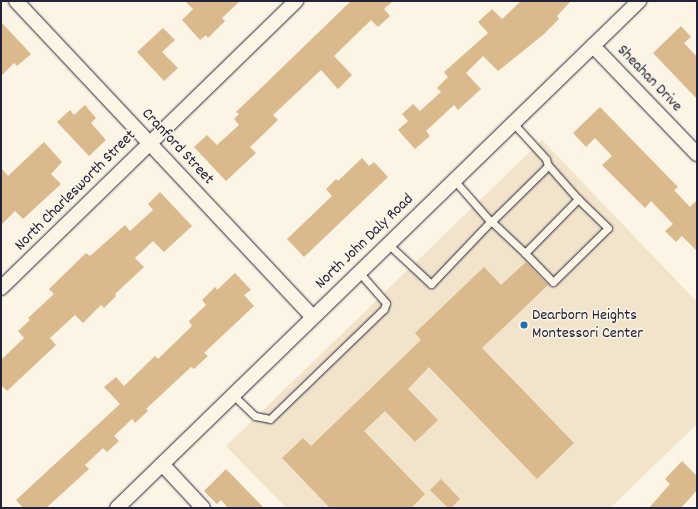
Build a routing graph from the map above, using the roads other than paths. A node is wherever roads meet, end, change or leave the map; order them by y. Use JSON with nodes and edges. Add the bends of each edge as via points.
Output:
{"nodes":[{"id":1,"x":16,"y":1,"type":"edge"},
{"id":2,"x":296,"y":1,"type":"edge"},
{"id":3,"x":639,"y":1,"type":"edge"},
{"id":4,"x":593,"y":46,"type":"junction"},
{"id":5,"x":513,"y":123,"type":"junction"},
{"id":6,"x":149,"y":142,"type":"junction"},
{"id":7,"x":697,"y":154,"type":"edge"},
{"id":8,"x":548,"y":165,"type":"junction"},
{"id":9,"x":454,"y":180,"type":"junction"},
{"id":10,"x":578,"y":199,"type":"junction"},
{"id":11,"x":492,"y":221,"type":"junction"},
{"id":12,"x":388,"y":244,"type":"junction"},
{"id":13,"x":525,"y":253,"type":"junction"},
{"id":14,"x":359,"y":272,"type":"junction"},
{"id":15,"x":1,"y":288,"type":"edge"},
{"id":16,"x":312,"y":316,"type":"junction"},
{"id":17,"x":233,"y":395,"type":"junction"},
{"id":18,"x":162,"y":464,"type":"junction"},
{"id":19,"x":117,"y":508,"type":"edge"},
{"id":20,"x":203,"y":508,"type":"edge"}],
"edges":[{"from":1,"to":6,"type":"street","name":"Cranford Street"},
{"from":2,"to":6,"type":"street","name":"North Charlesworth Street"},
{"from":3,"to":4,"type":"street","name":"North John Daly Road"},
{"from":4,"to":5,"type":"street","name":"North John Daly Road"},
{"from":4,"to":7,"type":"street","name":"Sheahan Drive"},
{"from":5,"to":8,"type":"lane","via":[[546,159]]},
{"from":5,"to":9,"type":"street","name":"North John Daly Road"},
{"from":6,"to":15,"type":"street","name":"North Charlesworth Street"},
{"from":6,"to":16,"type":"street","name":"Cranford Street"},
{"from":8,"to":10,"type":"lane"},
{"from":8,"to":11,"type":"lane"},
{"from":9,"to":11,"type":"lane"},
{"from":9,"to":12,"type":"street","name":"North John Daly Road"},
{"from":10,"to":13,"type":"lane"},
{"from":10,"to":13,"type":"lane","via":[[608,228],[553,282]]},
{"from":11,"to":12,"type":"lane","via":[[431,284]]},
{"from":11,"to":13,"type":"lane"},
{"from":12,"to":14,"type":"street","name":"North John Daly Road"},
{"from":14,"to":16,"type":"street","name":"North John Daly Road"},
{"from":14,"to":17,"type":"lane","via":[[386,303],[384,309],[270,419],[255,416]]},
{"from":16,"to":17,"type":"street","name":"North John Daly Road"},
{"from":17,"to":18,"type":"street","name":"North John Daly Road"},
{"from":18,"to":19,"type":"street","name":"North John Daly Road"},
{"from":18,"to":20,"type":"street"}]}
